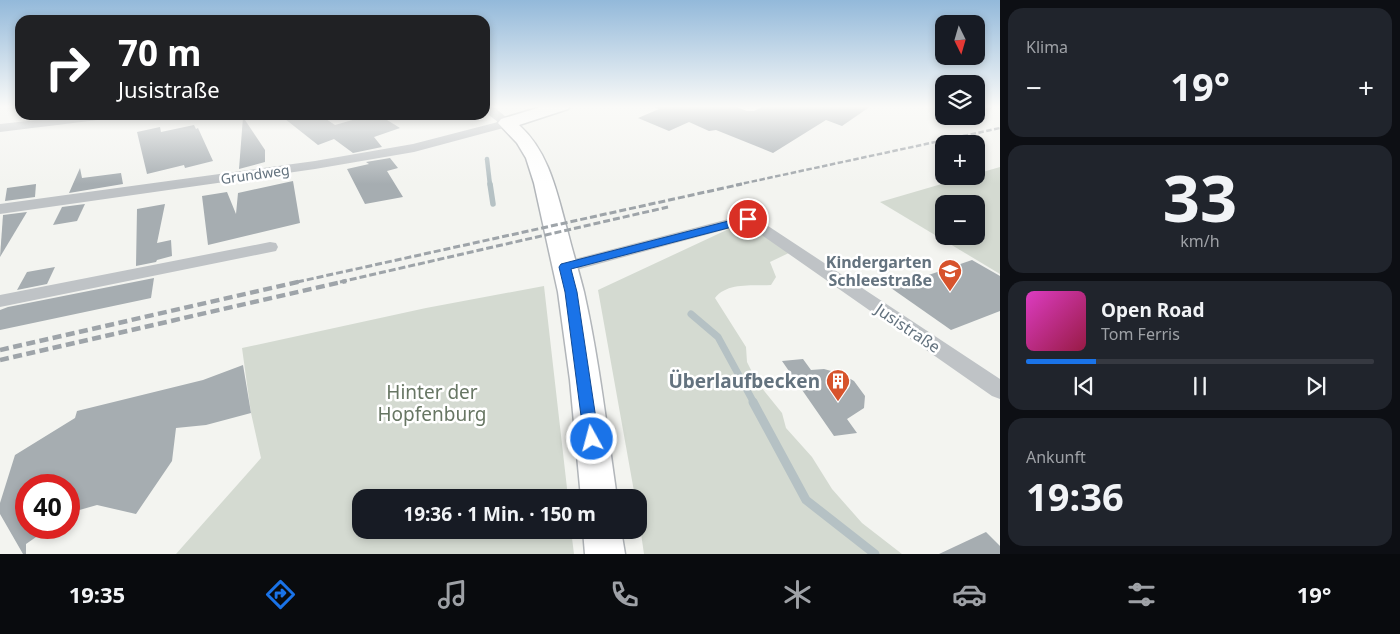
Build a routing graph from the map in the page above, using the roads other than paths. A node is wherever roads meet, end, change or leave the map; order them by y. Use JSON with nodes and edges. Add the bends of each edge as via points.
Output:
{"nodes":[{"id":1,"x":474,"y":132,"type":"edge"},
{"id":2,"x":516,"y":132,"type":"edge"},
{"id":3,"x":0,"y":209,"type":"edge"},
{"id":4,"x":270,"y":247,"type":"dead end"},
{"id":5,"x":565,"y":267,"type":"junction"},
{"id":6,"x":0,"y":301,"type":"edge"},
{"id":7,"x":1000,"y":390,"type":"edge"},
{"id":8,"x":598,"y":489,"type":"edge"},
{"id":9,"x":603,"y":539,"type":"edge"},
{"id":10,"x":605,"y":554,"type":"edge"}],
"edges":[{"from":1,"to":3,"type":"street","name":"Grundweg","via":[[414,148],[324,164]]},
{"from":2,"to":5,"type":"street","via":[[535,158],[544,182]]},
{"from":4,"to":6,"type":"street"},
{"from":5,"to":7,"type":"street","name":"Jusistraße","via":[[748,219]]},
{"from":5,"to":8,"type":"street","via":[[585,380]]},
{"from":9,"to":10,"type":"street"}]}
